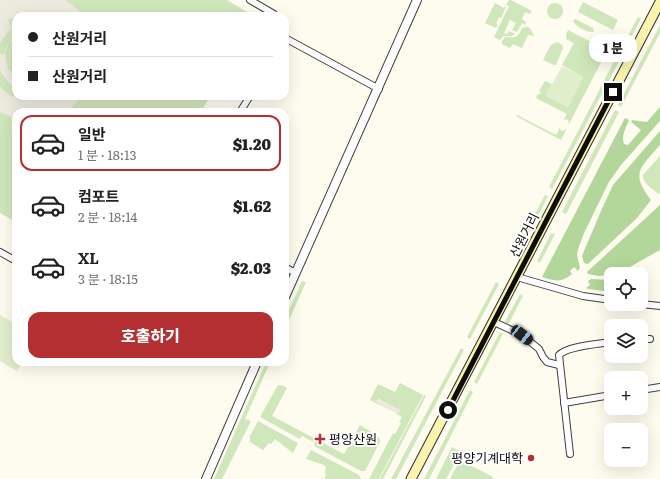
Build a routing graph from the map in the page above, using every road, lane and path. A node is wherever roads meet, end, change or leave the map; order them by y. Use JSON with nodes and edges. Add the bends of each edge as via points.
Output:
{"nodes":[{"id":1,"x":250,"y":0,"type":"edge"},
{"id":2,"x":417,"y":0,"type":"edge"},
{"id":3,"x":660,"y":2,"type":"edge"},
{"id":4,"x":271,"y":12,"type":"edge"},
{"id":5,"x":289,"y":40,"type":"edge"},
{"id":6,"x":378,"y":88,"type":"junction"},
{"id":7,"x":0,"y":252,"type":"edge"},
{"id":8,"x":12,"y":259,"type":"edge"},
{"id":9,"x":289,"y":269,"type":"edge"},
{"id":10,"x":295,"y":273,"type":"junction"},
{"id":11,"x":517,"y":277,"type":"junction"},
{"id":12,"x":289,"y":287,"type":"edge"},
{"id":13,"x":604,"y":299,"type":"edge"},
{"id":14,"x":648,"y":305,"type":"edge"},
{"id":15,"x":660,"y":306,"type":"edge"},
{"id":16,"x":494,"y":322,"type":"junction"},
{"id":17,"x":604,"y":343,"type":"edge"},
{"id":18,"x":559,"y":365,"type":"junction"},
{"id":19,"x":255,"y":366,"type":"edge"},
{"id":20,"x":660,"y":387,"type":"edge"},
{"id":21,"x":648,"y":389,"type":"edge"},
{"id":22,"x":604,"y":396,"type":"edge"},
{"id":23,"x":564,"y":403,"type":"junction"},
{"id":24,"x":570,"y":454,"type":"dead end"},
{"id":25,"x":206,"y":479,"type":"edge"},
{"id":26,"x":411,"y":479,"type":"edge"}],
"edges":[{"from":1,"to":4,"type":"street"},
{"from":2,"to":6,"type":"street"},
{"from":3,"to":11,"type":"main road","name":"산원거리"},
{"from":5,"to":6,"type":"street"},
{"from":6,"to":10,"type":"street"},
{"from":7,"to":8,"type":"street"},
{"from":9,"to":10,"type":"street"},
{"from":10,"to":12,"type":"street"},
{"from":11,"to":13,"type":"street","via":[[582,296]]},
{"from":11,"to":16,"type":"main road","name":"산원거리"},
{"from":14,"to":15,"type":"street"},
{"from":16,"to":18,"type":"street","via":[[522,335],[539,349],[547,362]]},
{"from":16,"to":26,"type":"main road","name":"산원거리"},
{"from":17,"to":18,"type":"street","via":[[561,353]]},
{"from":18,"to":23,"type":"street"},
{"from":19,"to":25,"type":"street"},
{"from":20,"to":21,"type":"street"},
{"from":22,"to":23,"type":"street"},
{"from":23,"to":24,"type":"street"}]}
